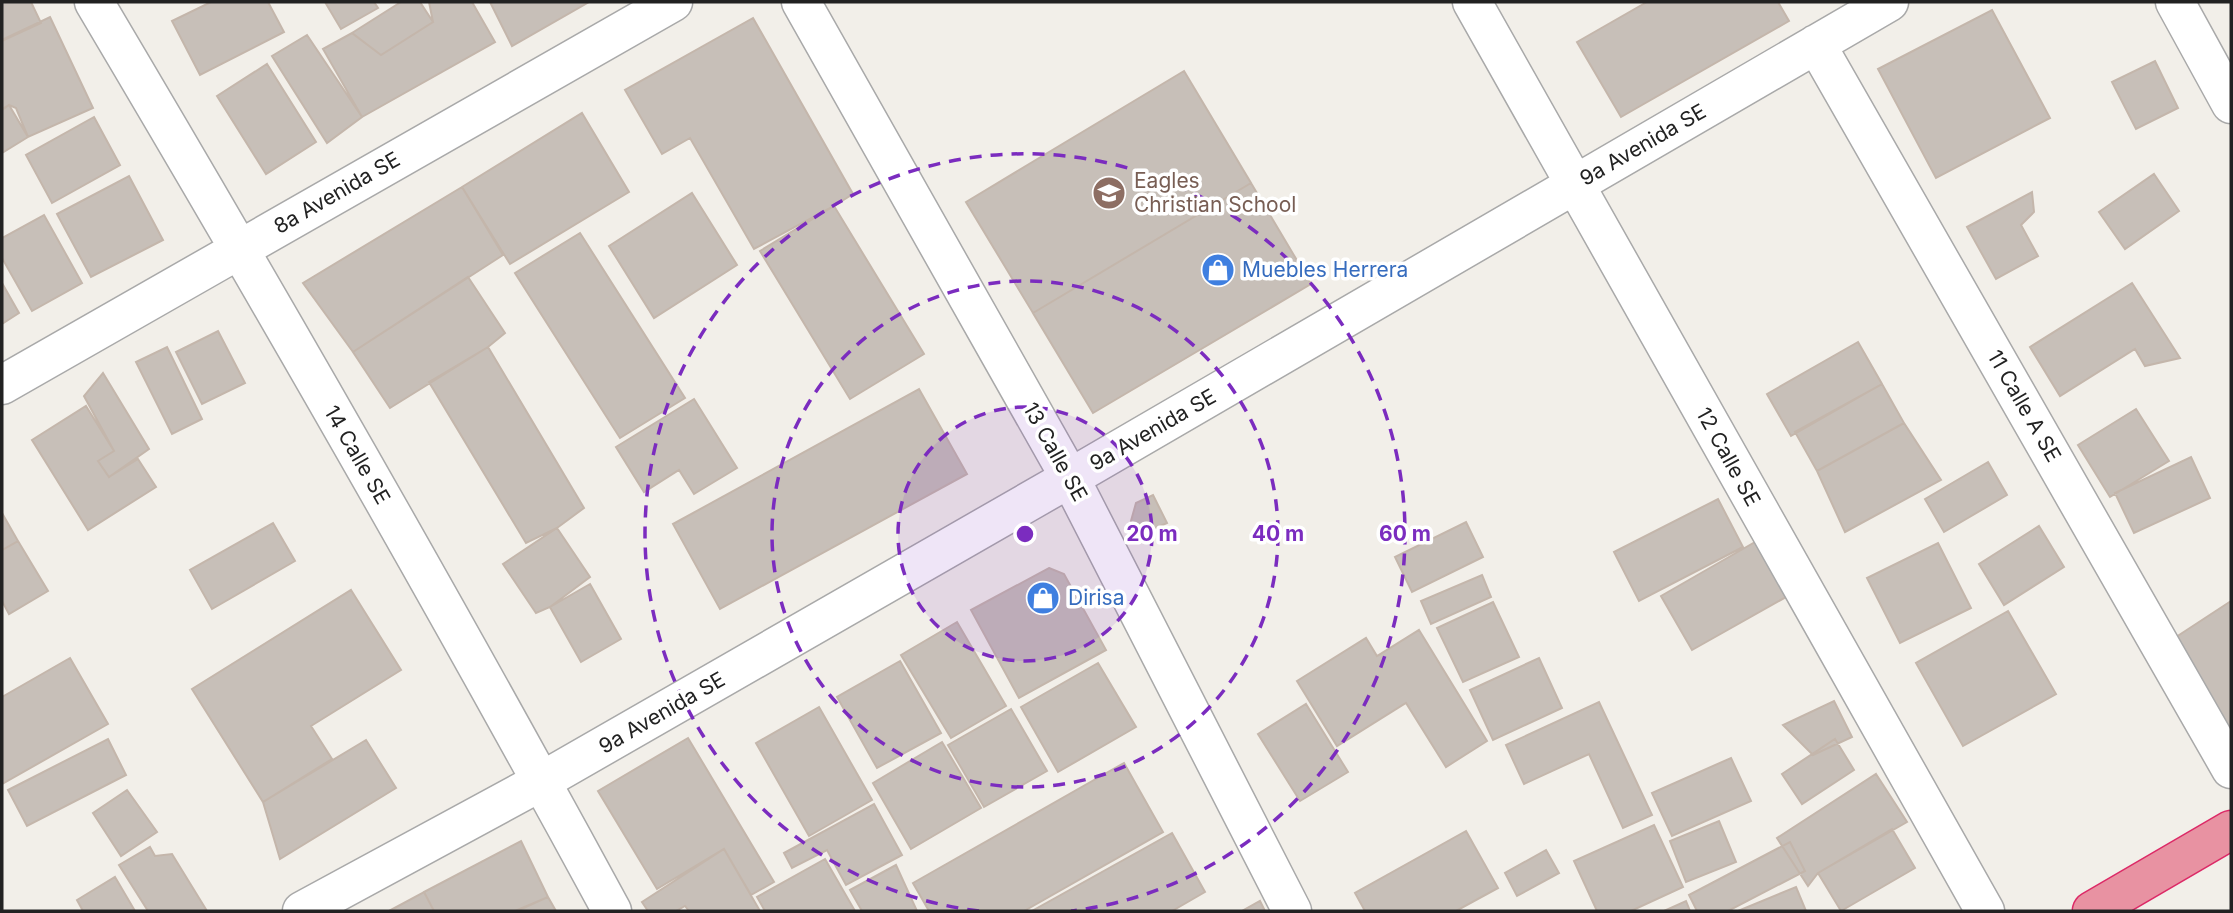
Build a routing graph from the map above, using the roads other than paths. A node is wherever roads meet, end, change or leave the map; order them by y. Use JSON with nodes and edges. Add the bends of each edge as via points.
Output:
{"nodes":[{"id":1,"x":94,"y":2,"type":"edge"},
{"id":2,"x":673,"y":2,"type":"edge"},
{"id":3,"x":801,"y":2,"type":"edge"},
{"id":4,"x":1472,"y":2,"type":"edge"},
{"id":5,"x":1889,"y":2,"type":"edge"},
{"id":6,"x":2175,"y":2,"type":"edge"},
{"id":7,"x":1816,"y":44,"type":"junction"},
{"id":8,"x":2231,"y":104,"type":"edge"},
{"id":9,"x":1574,"y":184,"type":"junction"},
{"id":10,"x":240,"y":248,"type":"junction"},
{"id":11,"x":2,"y":385,"type":"edge"},
{"id":12,"x":1070,"y":478,"type":"junction"},
{"id":13,"x":2231,"y":769,"type":"edge"},
{"id":14,"x":542,"y":782,"type":"junction"},
{"id":15,"x":2231,"y":830,"type":"edge"},
{"id":16,"x":302,"y":911,"type":"edge"},
{"id":17,"x":612,"y":911,"type":"edge"},
{"id":18,"x":1292,"y":911,"type":"edge"},
{"id":19,"x":1985,"y":911,"type":"edge"},
{"id":20,"x":2092,"y":911,"type":"edge"}],
"edges":[{"from":1,"to":10,"type":"street","name":"14 Calle SE"},
{"from":2,"to":10,"type":"street","name":"8a Avenida SE"},
{"from":3,"to":12,"type":"street","name":"13 Calle SE"},
{"from":4,"to":9,"type":"street","name":"12 Calle SE"},
{"from":5,"to":7,"type":"street","name":"9a Avenida SE"},
{"from":6,"to":8,"type":"street"},
{"from":7,"to":9,"type":"street","name":"9a Avenida SE"},
{"from":7,"to":13,"type":"street","name":"11 Calle A SE"},
{"from":9,"to":12,"type":"street","name":"9a Avenida SE"},
{"from":9,"to":19,"type":"street","name":"12 Calle SE"},
{"from":10,"to":11,"type":"street","name":"8a Avenida SE"},
{"from":10,"to":14,"type":"street","name":"14 Calle SE"},
{"from":12,"to":14,"type":"street","name":"9a Avenida SE"},
{"from":12,"to":18,"type":"street","name":"13 Calle SE"},
{"from":14,"to":16,"type":"street","name":"9a Avenida SE"},
{"from":14,"to":17,"type":"street","name":"14 Calle SE"},
{"from":15,"to":20,"type":"highway"}]}
